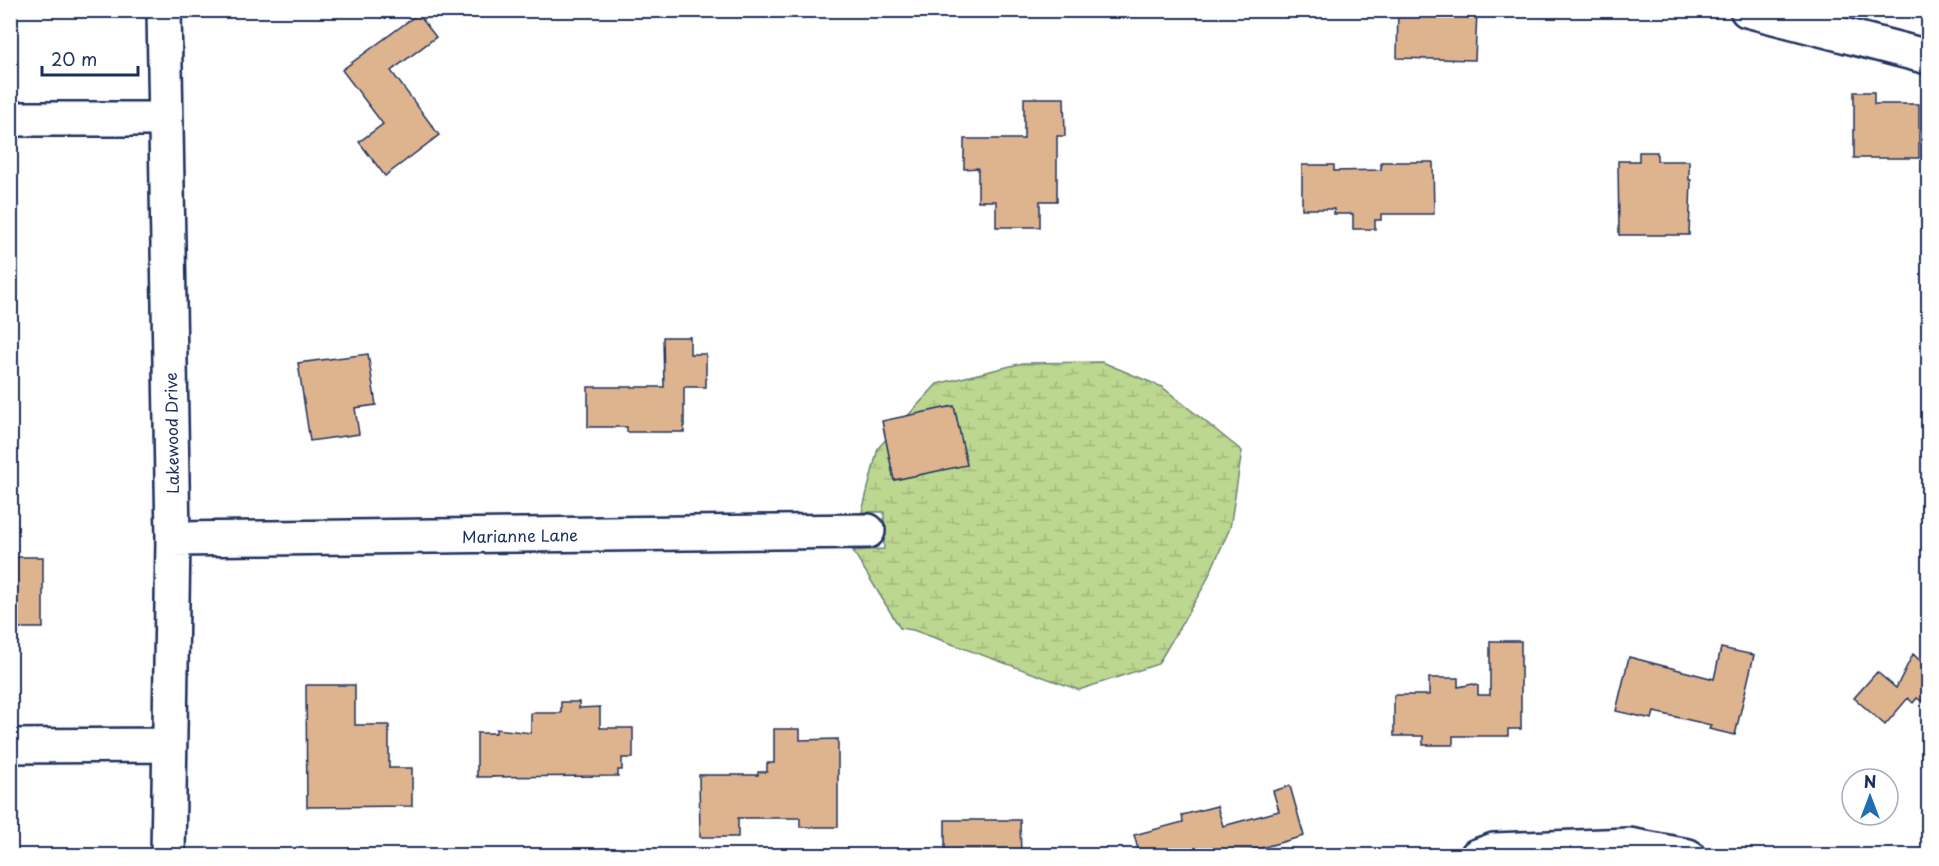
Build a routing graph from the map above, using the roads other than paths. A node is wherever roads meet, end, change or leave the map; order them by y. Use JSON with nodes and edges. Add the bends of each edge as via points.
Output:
{"nodes":[{"id":1,"x":164,"y":10,"type":"edge"},
{"id":2,"x":1747,"y":10,"type":"edge"},
{"id":3,"x":1929,"y":57,"type":"edge"},
{"id":4,"x":10,"y":119,"type":"edge"},
{"id":5,"x":165,"y":119,"type":"junction"},
{"id":6,"x":868,"y":531,"type":"dead end"},
{"id":7,"x":173,"y":539,"type":"junction"},
{"id":8,"x":168,"y":745,"type":"junction"},
{"id":9,"x":10,"y":746,"type":"edge"},
{"id":10,"x":168,"y":855,"type":"edge"},
{"id":11,"x":1477,"y":855,"type":"edge"},
{"id":12,"x":1688,"y":855,"type":"edge"}],
"edges":[{"from":1,"to":5,"type":"street","name":"Lakewood Drive"},
{"from":2,"to":3,"type":"street"},
{"from":4,"to":5,"type":"street"},
{"from":5,"to":7,"type":"street","name":"Lakewood Drive"},
{"from":6,"to":7,"type":"street","name":"Marianne Lane"},
{"from":7,"to":8,"type":"street","name":"Lakewood Drive"},
{"from":8,"to":9,"type":"street"},
{"from":8,"to":10,"type":"street","name":"Lakewood Drive"},
{"from":11,"to":12,"type":"street","via":[[1494,850],[1629,845]]}]}
